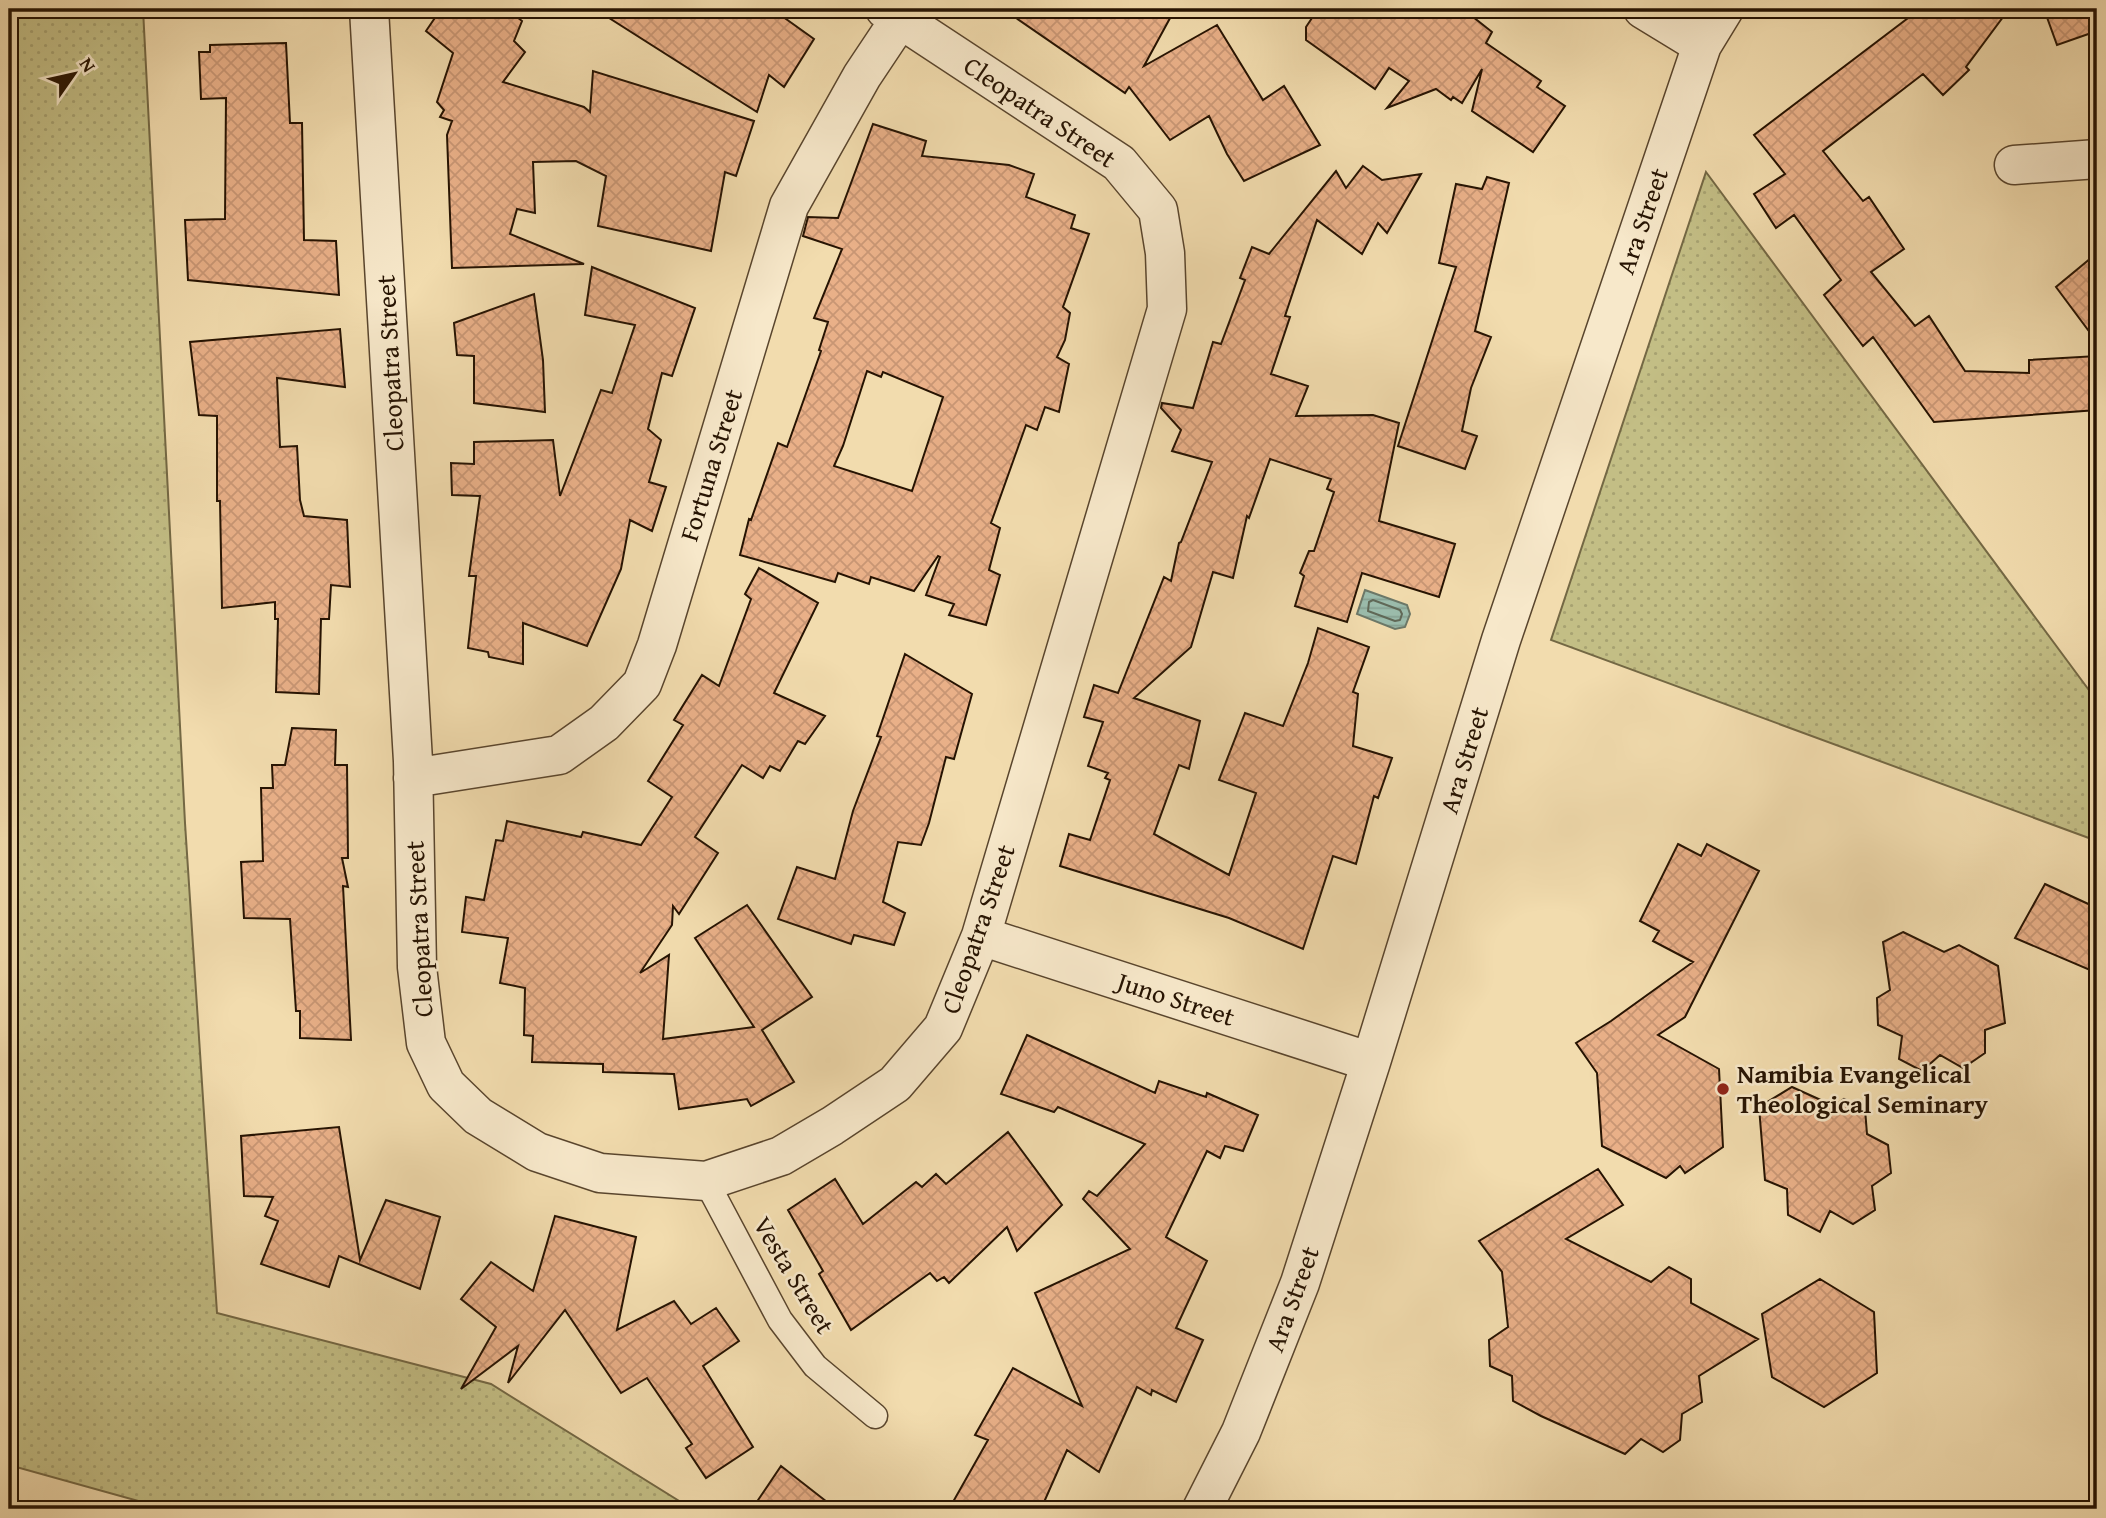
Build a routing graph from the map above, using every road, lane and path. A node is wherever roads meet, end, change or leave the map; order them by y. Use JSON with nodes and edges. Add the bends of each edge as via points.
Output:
{"nodes":[{"id":1,"x":369,"y":9,"type":"edge"},
{"id":2,"x":1643,"y":9,"type":"edge"},
{"id":3,"x":1724,"y":9,"type":"edge"},
{"id":4,"x":892,"y":14,"type":"edge"},
{"id":5,"x":1702,"y":44,"type":"junction"},
{"id":6,"x":2097,"y":159,"type":"edge"},
{"id":7,"x":2014,"y":165,"type":"dead end"},
{"id":8,"x":413,"y":778,"type":"junction"},
{"id":9,"x":981,"y":936,"type":"junction"},
{"id":10,"x":1371,"y":1062,"type":"junction"},
{"id":11,"x":706,"y":1181,"type":"junction"},
{"id":12,"x":875,"y":1416,"type":"dead end"},
{"id":13,"x":1202,"y":1509,"type":"edge"}],
"edges":[{"from":1,"to":8,"type":"street","name":"Cleopatra Street"},
{"from":2,"to":5,"type":"street"},
{"from":3,"to":5,"type":"street","name":"Ara Street"},
{"from":4,"to":8,"type":"street","name":"Fortuna Street","via":[[789,206],[642,684],[604,723],[559,755]]},
{"from":4,"to":9,"type":"street","name":"Cleopatra Street","via":[[1119,163],[1158,210],[1165,253],[1167,309]]},
{"from":5,"to":10,"type":"street","name":"Ara Street","via":[[1501,640]]},
{"from":6,"to":7,"type":"street"},
{"from":8,"to":11,"type":"street","name":"Cleopatra Street","via":[[417,967],[426,1043],[446,1084],[478,1116],[537,1152],[600,1173]]},
{"from":9,"to":10,"type":"street","name":"Juno Street"},
{"from":9,"to":11,"type":"street","name":"Cleopatra Street","via":[[943,1028],[895,1084],[781,1156]]},
{"from":10,"to":13,"type":"street","name":"Ara Street","via":[[1300,1283],[1241,1432]]},
{"from":11,"to":12,"type":"lane","name":"Vesta Street","via":[[780,1320],[815,1366]]}]}
